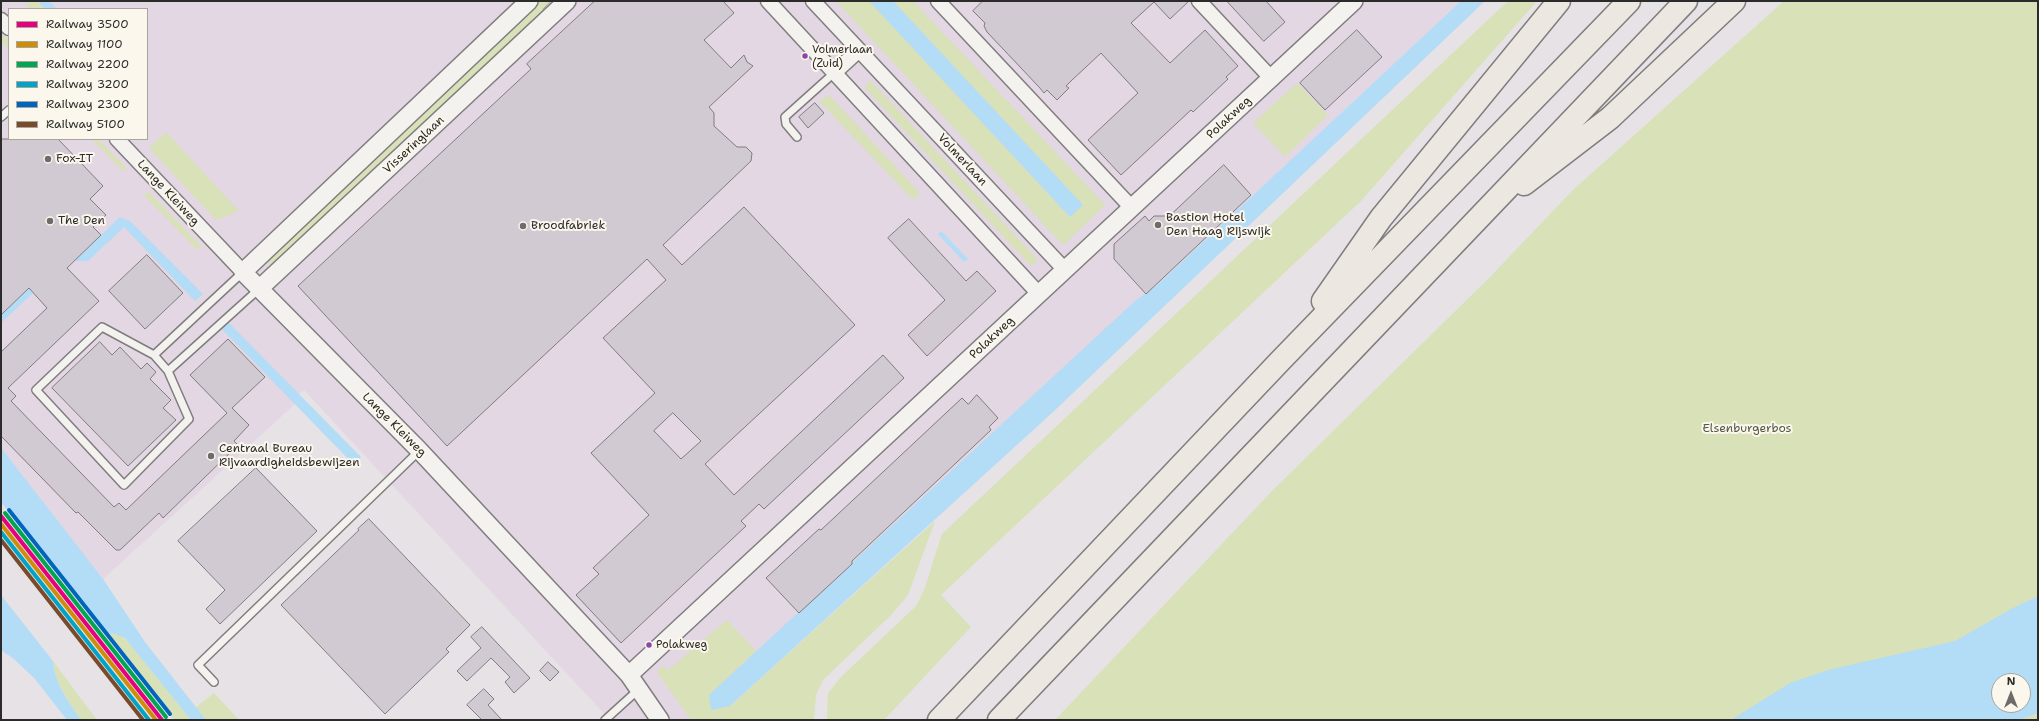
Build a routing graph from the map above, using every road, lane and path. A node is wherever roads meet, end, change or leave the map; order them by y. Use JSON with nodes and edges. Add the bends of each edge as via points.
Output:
{"nodes":[{"id":1,"x":529,"y":1,"type":"edge"},
{"id":2,"x":567,"y":1,"type":"edge"},
{"id":3,"x":768,"y":1,"type":"edge"},
{"id":4,"x":813,"y":1,"type":"edge"},
{"id":5,"x":938,"y":1,"type":"edge"},
{"id":6,"x":1199,"y":1,"type":"edge"},
{"id":7,"x":1354,"y":1,"type":"edge"},
{"id":8,"x":1559,"y":1,"type":"edge"},
{"id":9,"x":1629,"y":1,"type":"edge"},
{"id":10,"x":1686,"y":1,"type":"edge"},
{"id":11,"x":1734,"y":1,"type":"edge"},
{"id":12,"x":859,"y":50,"type":"junction"},
{"id":13,"x":834,"y":73,"type":"junction"},
{"id":14,"x":1272,"y":79,"type":"junction"},
{"id":15,"x":797,"y":137,"type":"dead end"},
{"id":16,"x":118,"y":140,"type":"edge"},
{"id":17,"x":1132,"y":208,"type":"junction"},
{"id":18,"x":1468,"y":228,"type":"junction"},
{"id":19,"x":1065,"y":270,"type":"junction"},
{"id":20,"x":243,"y":272,"type":"junction"},
{"id":21,"x":259,"y":289,"type":"junction"},
{"id":22,"x":1039,"y":294,"type":"junction"},
{"id":23,"x":154,"y":355,"type":"junction"},
{"id":24,"x":1282,"y":359,"type":"junction"},
{"id":25,"x":168,"y":371,"type":"junction"},
{"id":26,"x":419,"y":450,"type":"junction"},
{"id":27,"x":628,"y":675,"type":"junction"},
{"id":28,"x":214,"y":682,"type":"dead end"},
{"id":29,"x":638,"y":689,"type":"junction"},
{"id":30,"x":605,"y":720,"type":"edge"},
{"id":31,"x":660,"y":720,"type":"edge"},
{"id":32,"x":939,"y":720,"type":"edge"},
{"id":33,"x":1000,"y":720,"type":"edge"}],
"edges":[{"from":1,"to":20,"type":"street"},
{"from":2,"to":21,"type":"street","name":"Visseringlaan"},
{"from":3,"to":13,"type":"street"},
{"from":4,"to":12,"type":"street","name":"Volmerlaan"},
{"from":5,"to":17,"type":"street"},
{"from":6,"to":14,"type":"street"},
{"from":7,"to":14,"type":"street","name":"Polakweg"},
{"from":8,"to":24,"type":"highway","via":[[1381,218]]},
{"from":9,"to":24,"type":"highway"},
{"from":10,"to":18,"type":"highway"},
{"from":11,"to":18,"type":"highway","via":[[1610,118]]},
{"from":12,"to":13,"type":"street"},
{"from":12,"to":19,"type":"street","name":"Volmerlaan"},
{"from":13,"to":15,"type":"lane","via":[[785,117],[786,124]]},
{"from":13,"to":22,"type":"street"},
{"from":14,"to":17,"type":"street","name":"Polakweg"},
{"from":16,"to":20,"type":"street","name":"Lange Kleiweg"},
{"from":17,"to":19,"type":"street","name":"Polakweg"},
{"from":18,"to":33,"type":"highway"},
{"from":19,"to":22,"type":"street","name":"Polakweg"},
{"from":20,"to":21,"type":"street","name":"Lange Kleiweg"},
{"from":20,"to":23,"type":"lane"},
{"from":21,"to":25,"type":"lane"},
{"from":21,"to":26,"type":"street","name":"Lange Kleiweg"},
{"from":22,"to":27,"type":"street","name":"Polakweg"},
{"from":23,"to":25,"type":"lane"},
{"from":23,"to":25,"type":"lane","via":[[102,326],[36,390],[124,485],[189,419]]},
{"from":24,"to":32,"type":"highway"},
{"from":26,"to":27,"type":"street","name":"Lange Kleiweg"},
{"from":26,"to":28,"type":"lane","via":[[198,665]]},
{"from":27,"to":29,"type":"street","name":"Lange Kleiweg"},
{"from":29,"to":30,"type":"lane"},
{"from":29,"to":31,"type":"street","name":"Lange Kleiweg"}]}
